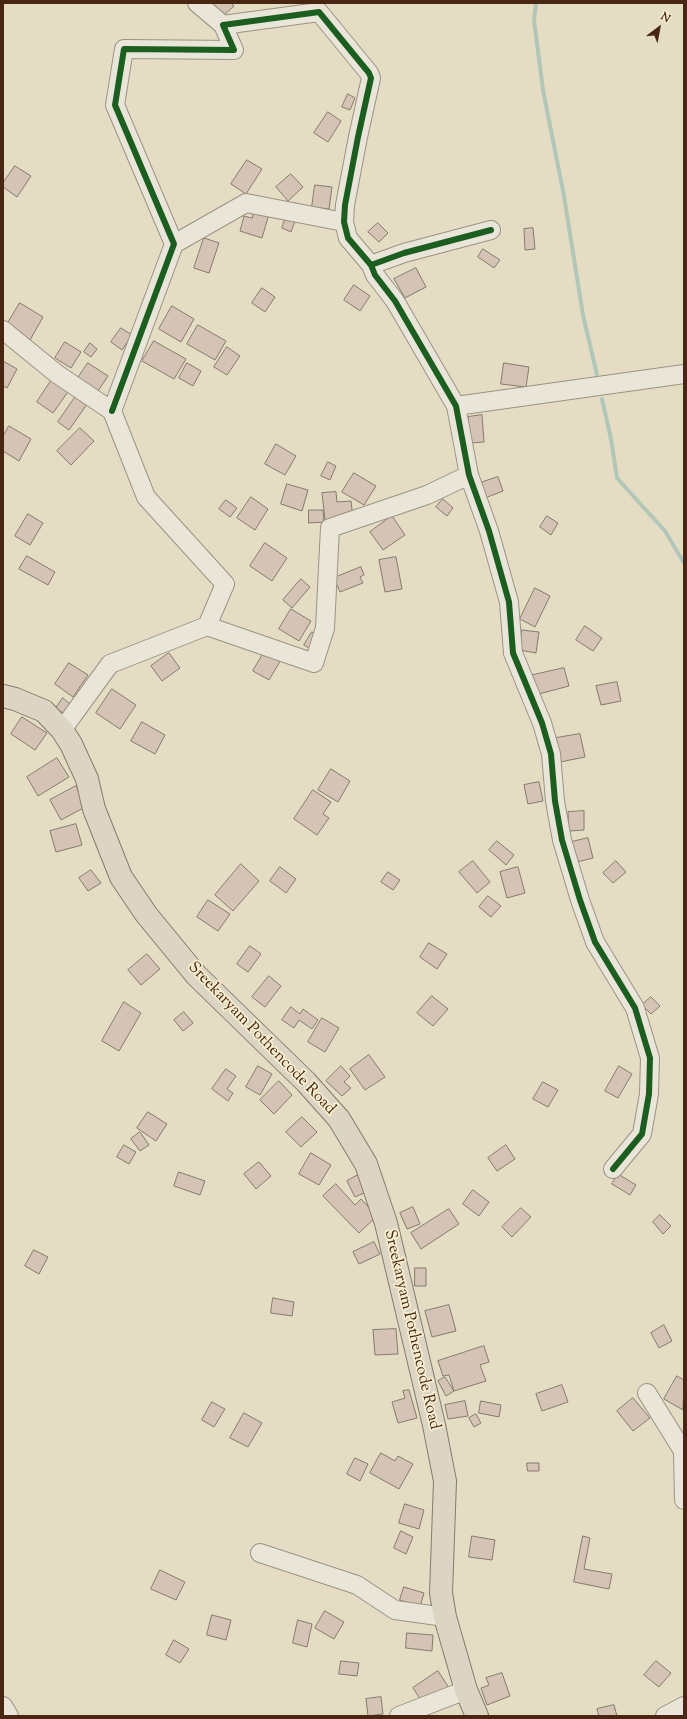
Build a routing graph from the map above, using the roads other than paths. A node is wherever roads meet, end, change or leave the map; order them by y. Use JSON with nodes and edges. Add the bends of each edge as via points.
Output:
{"nodes":[{"id":1,"x":197,"y":3,"type":"edge"},
{"id":2,"x":223,"y":25,"type":"junction"},
{"id":3,"x":344,"y":222,"type":"junction"},
{"id":4,"x":491,"y":230,"type":"dead end"},
{"id":5,"x":174,"y":244,"type":"junction"},
{"id":6,"x":371,"y":265,"type":"junction"},
{"id":7,"x":3,"y":330,"type":"edge"},
{"id":8,"x":684,"y":374,"type":"edge"},
{"id":9,"x":456,"y":406,"type":"junction"},
{"id":10,"x":112,"y":411,"type":"junction"},
{"id":11,"x":469,"y":475,"type":"junction"},
{"id":12,"x":207,"y":626,"type":"junction"},
{"id":13,"x":3,"y":696,"type":"edge"},
{"id":14,"x":62,"y":730,"type":"junction"},
{"id":15,"x":613,"y":1170,"type":"dead end"},
{"id":16,"x":647,"y":1393,"type":"dead end"},
{"id":17,"x":684,"y":1500,"type":"edge"},
{"id":18,"x":260,"y":1554,"type":"dead end"},
{"id":19,"x":445,"y":1617,"type":"junction"},
{"id":20,"x":466,"y":1690,"type":"junction"},
{"id":21,"x":3,"y":1706,"type":"edge"},
{"id":22,"x":684,"y":1706,"type":"edge"},
{"id":23,"x":9,"y":1716,"type":"edge"},
{"id":24,"x":399,"y":1716,"type":"edge"},
{"id":25,"x":477,"y":1716,"type":"edge"},
{"id":26,"x":665,"y":1716,"type":"edge"}],
"edges":[{"from":1,"to":2,"type":"street"},
{"from":2,"to":3,"type":"street","via":[[319,12],[369,73],[371,78],[345,205]]},
{"from":2,"to":5,"type":"street","via":[[234,50],[124,49],[116,105]]},
{"from":3,"to":5,"type":"street","via":[[246,203]]},
{"from":3,"to":6,"type":"street","via":[[348,238]]},
{"from":4,"to":6,"type":"street","via":[[404,253]]},
{"from":5,"to":10,"type":"street"},
{"from":6,"to":9,"type":"street"},
{"from":7,"to":10,"type":"street","via":[[57,374]]},
{"from":8,"to":9,"type":"street"},
{"from":9,"to":11,"type":"street"},
{"from":10,"to":12,"type":"street","via":[[146,497],[225,584]]},
{"from":11,"to":12,"type":"street","via":[[428,495],[330,528],[324,628],[314,663]]},
{"from":11,"to":15,"type":"street","via":[[510,602],[513,653],[552,754],[555,801],[562,840],[580,900],[595,942],[635,1008],[650,1058],[649,1094],[642,1134]]},
{"from":12,"to":14,"type":"street","via":[[110,664]]},
{"from":13,"to":14,"type":"main road","name":"Sreekaryam Pothencode Road","via":[[44,711]]},
{"from":14,"to":19,"type":"main road","name":"Sreekaryam Pothencode Road","via":[[72,744],[87,779],[94,809],[121,877],[146,914],[196,975],[306,1082],[339,1120],[366,1164],[386,1223],[445,1481],[441,1593]]},
{"from":16,"to":17,"type":"street","via":[[683,1451]]},
{"from":18,"to":19,"type":"street","via":[[357,1586],[395,1610]]},
{"from":19,"to":20,"type":"main road","name":"Sreekaryam Pothencode Road"},
{"from":20,"to":24,"type":"street"},
{"from":20,"to":25,"type":"main road","name":"Sreekaryam Pothencode Road"},
{"from":21,"to":23,"type":"street"},
{"from":22,"to":26,"type":"street"}]}
